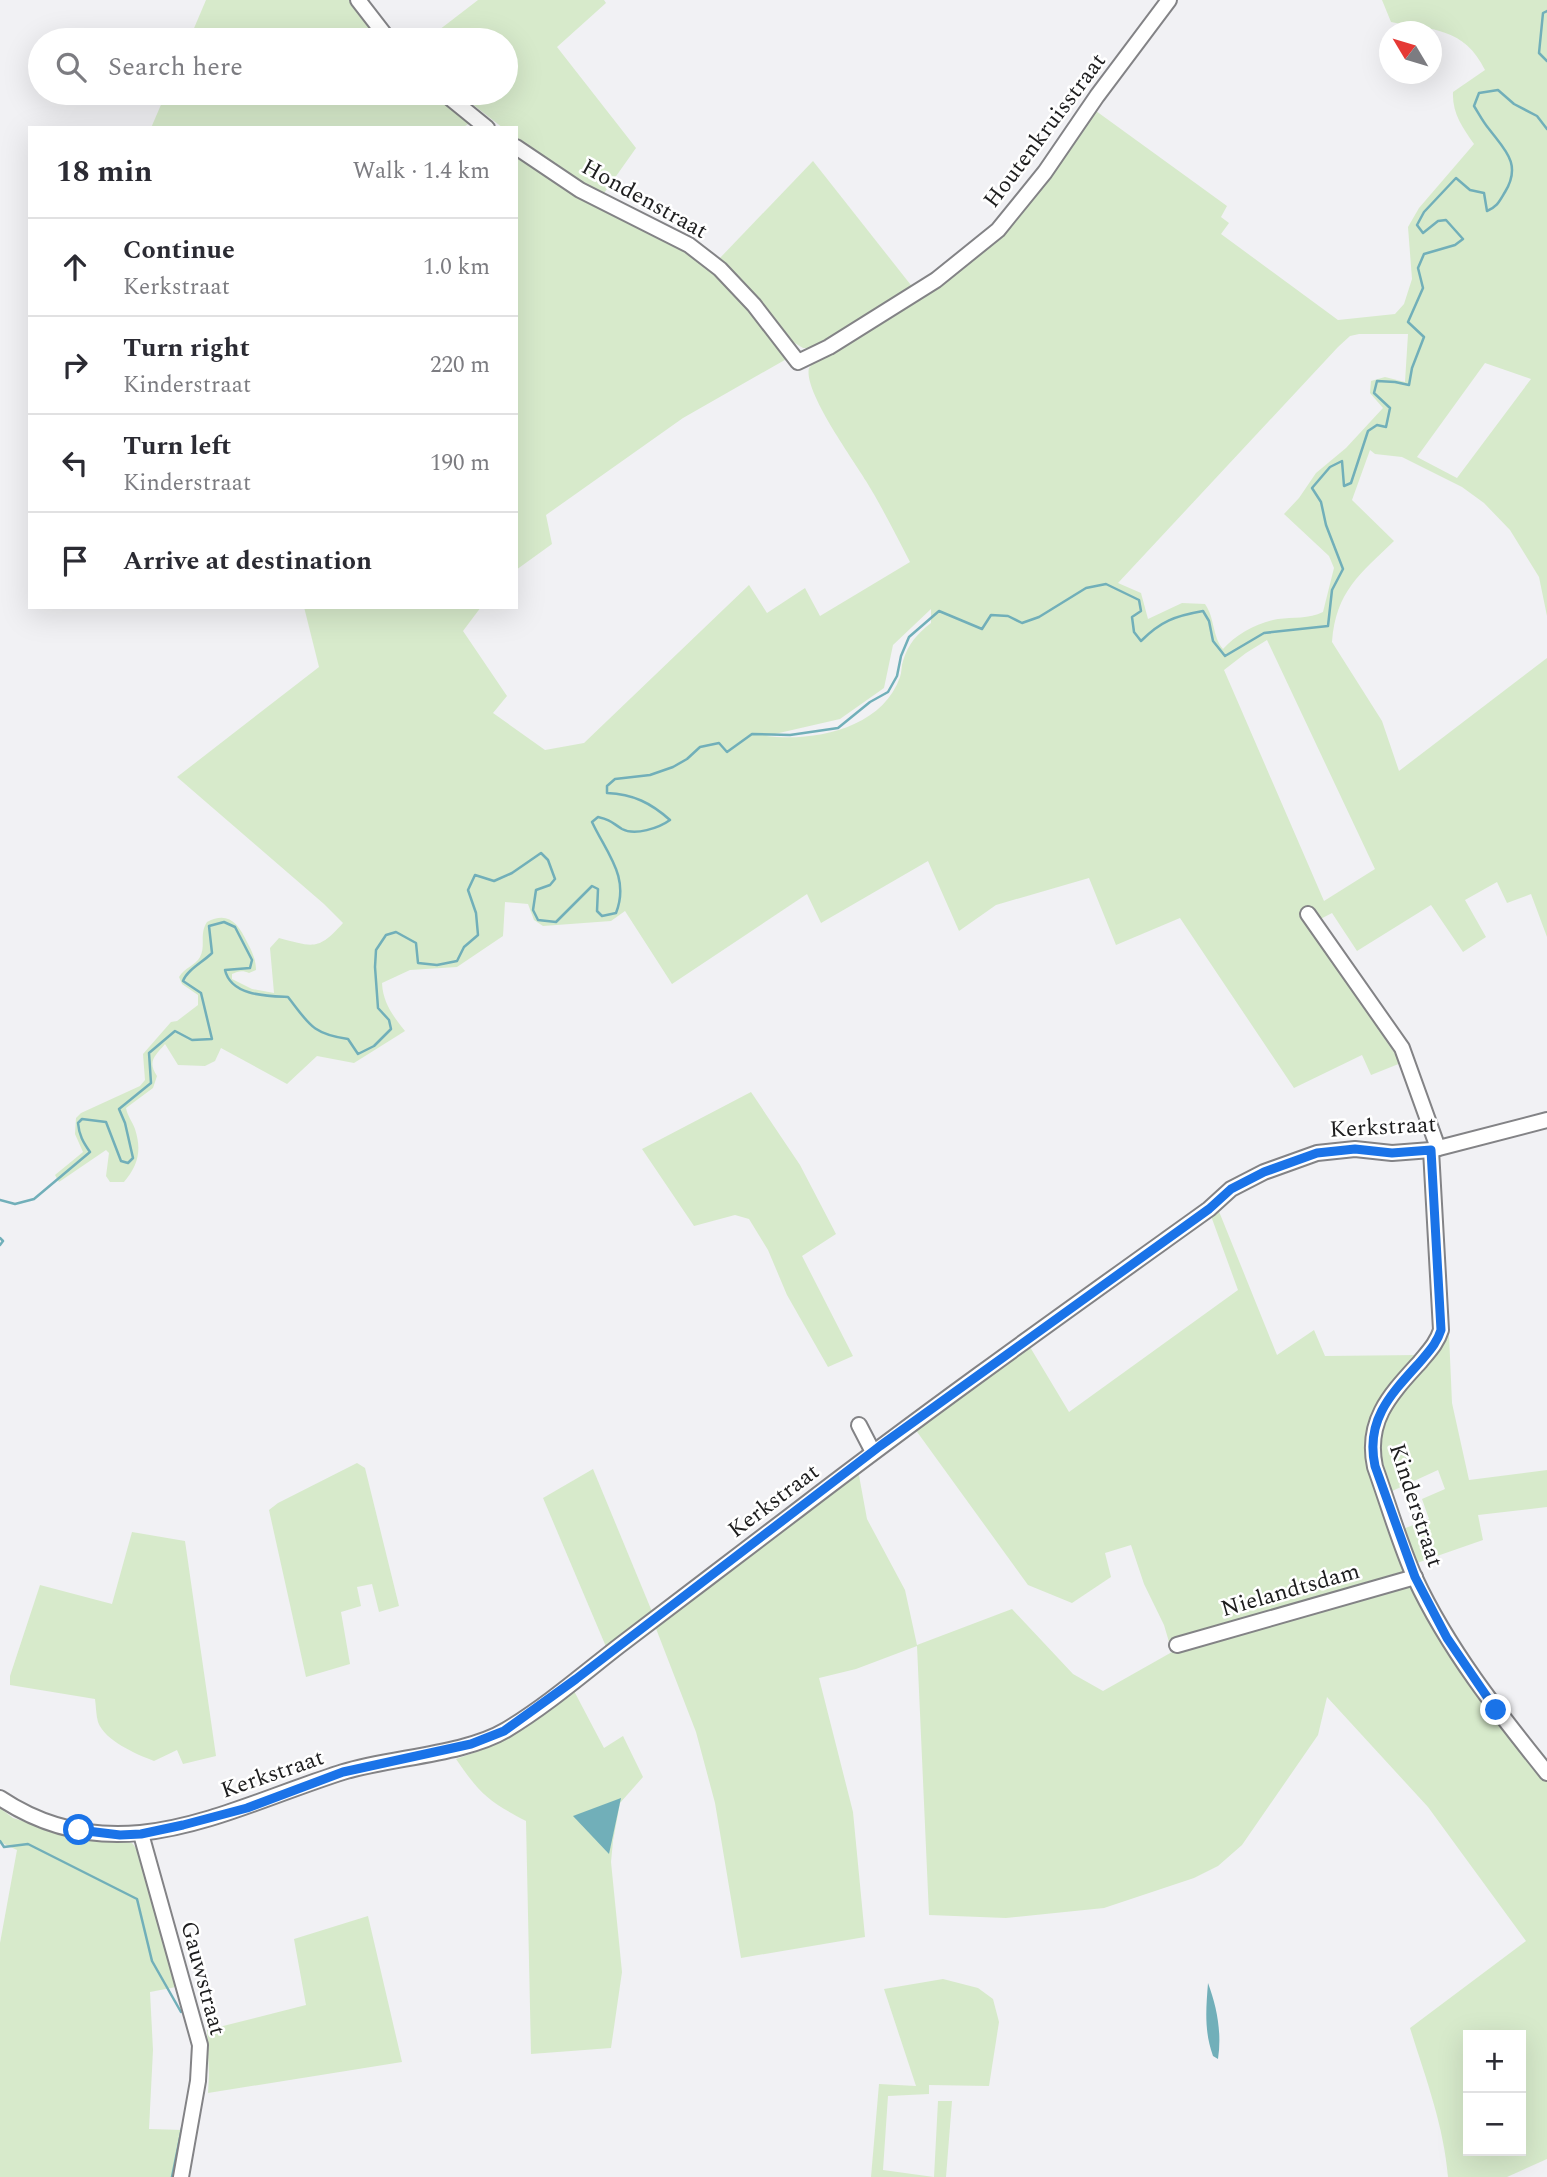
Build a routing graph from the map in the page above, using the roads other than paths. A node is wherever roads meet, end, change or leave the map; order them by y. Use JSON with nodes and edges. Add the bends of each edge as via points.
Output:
{"nodes":[{"id":1,"x":358,"y":0,"type":"edge"},
{"id":2,"x":1169,"y":0,"type":"edge"},
{"id":3,"x":380,"y":28,"type":"edge"},
{"id":4,"x":459,"y":105,"type":"edge"},
{"id":5,"x":485,"y":126,"type":"edge"},
{"id":6,"x":518,"y":148,"type":"edge"},
{"id":7,"x":798,"y":362,"type":"joint"},
{"id":8,"x":1308,"y":914,"type":"dead end"},
{"id":9,"x":1547,"y":1120,"type":"edge"},
{"id":10,"x":1435,"y":1149,"type":"junction"},
{"id":11,"x":859,"y":1425,"type":"dead end"},
{"id":12,"x":873,"y":1452,"type":"junction"},
{"id":13,"x":1415,"y":1577,"type":"junction"},
{"id":14,"x":1177,"y":1645,"type":"dead end"},
{"id":15,"x":1547,"y":1773,"type":"edge"},
{"id":16,"x":0,"y":1798,"type":"edge"},
{"id":17,"x":141,"y":1834,"type":"junction"},
{"id":18,"x":181,"y":2177,"type":"edge"}],
"edges":[{"from":1,"to":3,"type":"street"},
{"from":2,"to":7,"type":"street","name":"Houtenkruisstraat","via":[[998,230],[936,280]]},
{"from":4,"to":5,"type":"street"},
{"from":6,"to":7,"type":"street","name":"Hondenstraat","via":[[580,190],[689,245],[754,305]]},
{"from":8,"to":10,"type":"street","name":"Kinderstraat","via":[[1402,1048]]},
{"from":9,"to":10,"type":"street","name":"Kerkstraat"},
{"from":10,"to":12,"type":"street","name":"Kerkstraat","via":[[1317,1153],[1231,1189]]},
{"from":10,"to":13,"type":"street","name":"Kinderstraat","via":[[1441,1330],[1435,1345],[1390,1396],[1371,1441],[1375,1466]]},
{"from":11,"to":12,"type":"street"},
{"from":12,"to":17,"type":"street","name":"Kerkstraat","via":[[504,1731],[471,1744],[343,1772],[247,1808]]},
{"from":13,"to":14,"type":"street","name":"Nielandtsdam"},
{"from":13,"to":15,"type":"street","name":"Kinderstraat","via":[[1454,1648]]},
{"from":16,"to":17,"type":"street","name":"Kerkstraat","via":[[57,1825],[100,1834]]},
{"from":17,"to":18,"type":"street","name":"Gauwstraat","via":[[200,2045]]}]}
